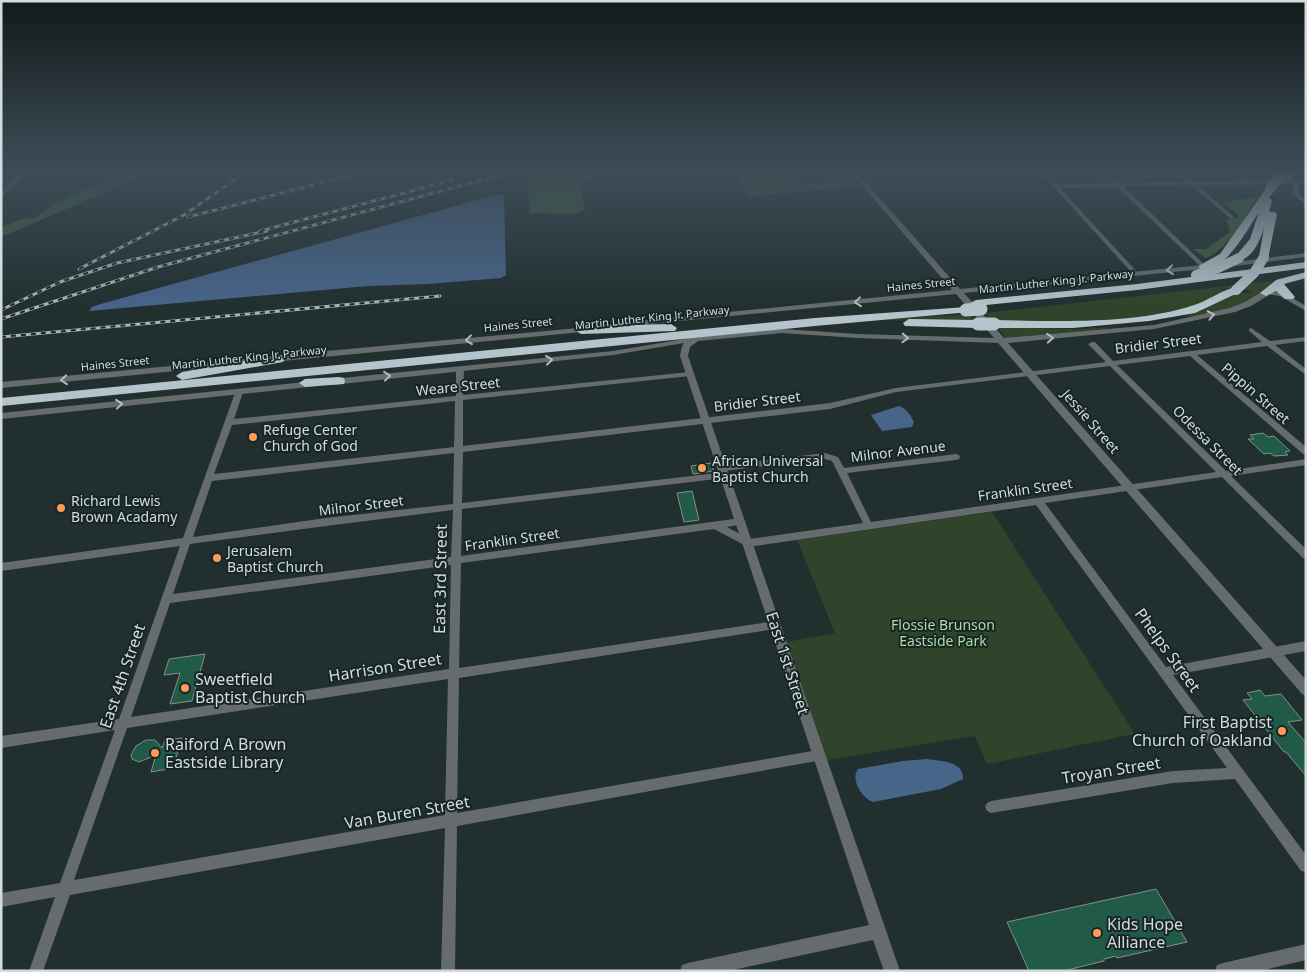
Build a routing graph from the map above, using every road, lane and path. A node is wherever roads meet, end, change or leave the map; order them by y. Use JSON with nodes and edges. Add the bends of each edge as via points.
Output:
{"nodes":[{"id":1,"x":893,"y":216,"type":"edge"},
{"id":2,"x":1084,"y":216,"type":"edge"},
{"id":3,"x":1148,"y":216,"type":"edge"},
{"id":4,"x":1253,"y":216,"type":"edge"},
{"id":5,"x":1264,"y":216,"type":"edge"},
{"id":6,"x":1269,"y":216,"type":"edge"},
{"id":7,"x":1306,"y":255,"type":"edge"},
{"id":8,"x":1236,"y":261,"type":"junction"},
{"id":9,"x":1306,"y":261,"type":"edge"},
{"id":10,"x":1306,"y":265,"type":"edge"},
{"id":11,"x":1200,"y":271,"type":"junction"},
{"id":12,"x":1136,"y":274,"type":"junction"},
{"id":13,"x":1306,"y":275,"type":"edge"},
{"id":14,"x":1278,"y":283,"type":"junction"},
{"id":15,"x":1266,"y":292,"type":"junction"},
{"id":16,"x":1289,"y":297,"type":"junction"},
{"id":17,"x":968,"y":303,"type":"junction"},
{"id":18,"x":1201,"y":307,"type":"junction"},
{"id":19,"x":1306,"y":309,"type":"edge"},
{"id":20,"x":815,"y":322,"type":"junction"},
{"id":21,"x":581,"y":330,"type":"junction"},
{"id":22,"x":1251,"y":330,"type":"dead end"},
{"id":23,"x":1110,"y":332,"type":"junction"},
{"id":24,"x":697,"y":333,"type":"junction"},
{"id":25,"x":1001,"y":340,"type":"junction"},
{"id":26,"x":1306,"y":340,"type":"edge"},
{"id":27,"x":1092,"y":344,"type":"dead end"},
{"id":28,"x":1268,"y":344,"type":"junction"},
{"id":29,"x":580,"y":346,"type":"junction"},
{"id":30,"x":613,"y":353,"type":"junction"},
{"id":31,"x":1191,"y":353,"type":"junction"},
{"id":32,"x":684,"y":356,"type":"junction"},
{"id":33,"x":279,"y":359,"type":"junction"},
{"id":34,"x":1111,"y":363,"type":"junction"},
{"id":35,"x":460,"y":368,"type":"junction"},
{"id":36,"x":1029,"y":373,"type":"junction"},
{"id":37,"x":1306,"y":373,"type":"edge"},
{"id":38,"x":690,"y":374,"type":"junction"},
{"id":39,"x":163,"y":379,"type":"junction"},
{"id":40,"x":339,"y":381,"type":"junction"},
{"id":41,"x":1,"y":385,"type":"edge"},
{"id":42,"x":134,"y":390,"type":"junction"},
{"id":43,"x":239,"y":392,"type":"junction"},
{"id":44,"x":1,"y":394,"type":"edge"},
{"id":45,"x":460,"y":398,"type":"junction"},
{"id":46,"x":1,"y":404,"type":"edge"},
{"id":47,"x":1,"y":416,"type":"edge"},
{"id":48,"x":706,"y":421,"type":"junction"},
{"id":49,"x":230,"y":422,"type":"junction"},
{"id":50,"x":458,"y":450,"type":"junction"},
{"id":51,"x":1306,"y":452,"type":"edge"},
{"id":52,"x":956,"y":457,"type":"dead end"},
{"id":53,"x":1306,"y":462,"type":"edge"},
{"id":54,"x":842,"y":471,"type":"junction"},
{"id":55,"x":724,"y":472,"type":"junction"},
{"id":56,"x":1223,"y":474,"type":"junction"},
{"id":57,"x":210,"y":478,"type":"junction"},
{"id":58,"x":1129,"y":487,"type":"junction"},
{"id":59,"x":1039,"y":502,"type":"junction"},
{"id":60,"x":457,"y":507,"type":"junction"},
{"id":61,"x":741,"y":522,"type":"junction"},
{"id":62,"x":714,"y":526,"type":"junction"},
{"id":63,"x":869,"y":526,"type":"junction"},
{"id":64,"x":186,"y":542,"type":"junction"},
{"id":65,"x":748,"y":543,"type":"junction"},
{"id":66,"x":1306,"y":555,"type":"edge"},
{"id":67,"x":456,"y":560,"type":"junction"},
{"id":68,"x":1,"y":567,"type":"edge"},
{"id":69,"x":167,"y":599,"type":"junction"},
{"id":70,"x":774,"y":625,"type":"junction"},
{"id":71,"x":1306,"y":646,"type":"edge"},
{"id":72,"x":1273,"y":652,"type":"junction"},
{"id":73,"x":454,"y":672,"type":"junction"},
{"id":74,"x":1164,"y":672,"type":"junction"},
{"id":75,"x":1306,"y":690,"type":"edge"},
{"id":76,"x":123,"y":723,"type":"junction"},
{"id":77,"x":1,"y":742,"type":"edge"},
{"id":78,"x":818,"y":756,"type":"junction"},
{"id":79,"x":1237,"y":773,"type":"junction"},
{"id":80,"x":991,"y":807,"type":"dead end"},
{"id":81,"x":452,"y":821,"type":"junction"},
{"id":82,"x":1306,"y":866,"type":"edge"},
{"id":83,"x":65,"y":889,"type":"junction"},
{"id":84,"x":1,"y":900,"type":"edge"},
{"id":85,"x":878,"y":931,"type":"junction"},
{"id":86,"x":1306,"y":952,"type":"edge"},
{"id":87,"x":36,"y":971,"type":"edge"},
{"id":88,"x":448,"y":971,"type":"edge"},
{"id":89,"x":688,"y":971,"type":"edge"},
{"id":90,"x":892,"y":971,"type":"edge"},
{"id":91,"x":1224,"y":971,"type":"edge"}],
"edges":[{"from":1,"to":17,"type":"street","name":"Jessie Street"},
{"from":2,"to":12,"type":"street"},
{"from":3,"to":11,"type":"street"},
{"from":4,"to":11,"type":"highway","via":[[1224,256]]},
{"from":5,"to":8,"type":"highway","via":[[1250,249]]},
{"from":6,"to":18,"type":"highway","bridge":true,"via":[[1264,257],[1254,274],[1236,290]]},
{"from":7,"to":8,"type":"street"},
{"from":8,"to":9,"type":"highway"},
{"from":8,"to":11,"type":"highway","bridge":true},
{"from":10,"to":17,"type":"highway","name":"Martin Luther King Jr. Parkway","via":[[1137,287]]},
{"from":11,"to":12,"type":"street","name":"Haines Street","one_way":true},
{"from":11,"to":17,"type":"highway"},
{"from":12,"to":17,"type":"street","name":"Haines Street"},
{"from":13,"to":14,"type":"highway"},
{"from":13,"to":17,"type":"highway","name":"Martin Luther King Jr. Parkway"},
{"from":14,"to":15,"type":"highway"},
{"from":14,"to":16,"type":"highway"},
{"from":15,"to":16,"type":"street"},
{"from":23,"to":15,"type":"street","one_way":true,"via":[[1154,327],[1232,310],[1254,302]]},
{"from":16,"to":19,"type":"street"},
{"from":17,"to":20,"type":"highway","name":"Martin Luther King Jr. Parkway"},
{"from":17,"to":21,"type":"street","name":"Haines Street","one_way":true},
{"from":17,"to":24,"type":"highway","name":"Martin Luther King Jr. Parkway"},
{"from":17,"to":25,"type":"street","name":"Jessie Street"},
{"from":18,"to":20,"type":"highway","bridge":true,"via":[[1132,322],[1066,325]]},
{"from":18,"to":23,"type":"highway","via":[[1155,323]]},
{"from":20,"to":29,"type":"highway","name":"Martin Luther King Jr. Parkway"},
{"from":21,"to":24,"type":"highway"},
{"from":21,"to":33,"type":"street","name":"Haines Street","one_way":true},
{"from":22,"to":28,"type":"street"},
{"from":25,"to":23,"type":"street","one_way":true},
{"from":24,"to":25,"type":"street","one_way":true,"via":[[791,330],[858,336]]},
{"from":24,"to":30,"type":"street"},
{"from":24,"to":32,"type":"street","via":[[686,346]]},
{"from":24,"to":39,"type":"highway","name":"Martin Luther King Jr. Parkway"},
{"from":25,"to":36,"type":"street","name":"Jessie Street"},
{"from":26,"to":28,"type":"street","name":"Bridier Street"},
{"from":27,"to":34,"type":"street","name":"Odessa Street"},
{"from":28,"to":31,"type":"street","name":"Bridier Street"},
{"from":28,"to":37,"type":"street"},
{"from":29,"to":35,"type":"highway"},
{"from":29,"to":42,"type":"highway","name":"Martin Luther King Jr. Parkway"},
{"from":30,"to":32,"type":"street","via":[[669,348]]},
{"from":35,"to":30,"type":"street","one_way":true},
{"from":31,"to":34,"type":"street","name":"Bridier Street"},
{"from":31,"to":51,"type":"street","name":"Pippin Street"},
{"from":32,"to":38,"type":"street","name":"East 1st Street"},
{"from":33,"to":39,"type":"highway"},
{"from":33,"to":41,"type":"street","name":"Haines Street","one_way":true},
{"from":34,"to":36,"type":"street","name":"Bridier Street"},
{"from":34,"to":56,"type":"street","name":"Odessa Street"},
{"from":40,"to":35,"type":"street","one_way":true},
{"from":35,"to":45,"type":"street","name":"East 3rd Street"},
{"from":36,"to":48,"type":"street","name":"Bridier Street","via":[[896,390],[830,406]]},
{"from":36,"to":58,"type":"street","name":"Jessie Street"},
{"from":38,"to":45,"type":"street","name":"Weare Street"},
{"from":38,"to":48,"type":"street","name":"East 1st Street"},
{"from":39,"to":44,"type":"highway","name":"Martin Luther King Jr. Parkway"},
{"from":40,"to":42,"type":"highway"},
{"from":40,"to":43,"type":"street"},
{"from":42,"to":46,"type":"highway","name":"Martin Luther King Jr. Parkway"},
{"from":47,"to":43,"type":"street","one_way":true},
{"from":43,"to":49,"type":"street","name":"East 4th Street"},
{"from":45,"to":49,"type":"street","name":"Weare Street"},
{"from":45,"to":50,"type":"street","name":"East 3rd Street"},
{"from":48,"to":50,"type":"street","name":"Bridier Street"},
{"from":48,"to":55,"type":"street","name":"East 1st Street"},
{"from":49,"to":57,"type":"street","name":"East 4th Street"},
{"from":50,"to":57,"type":"street","name":"Bridier Street"},
{"from":50,"to":60,"type":"street","name":"East 3rd Street"},
{"from":52,"to":54,"type":"street","name":"Milnor Avenue"},
{"from":53,"to":56,"type":"street","name":"Franklin Street"},
{"from":54,"to":55,"type":"street","name":"Milnor Street","via":[[835,459],[825,456]]},
{"from":54,"to":63,"type":"street"},
{"from":55,"to":60,"type":"street","name":"Milnor Street"},
{"from":55,"to":61,"type":"street","name":"East 1st Street"},
{"from":56,"to":58,"type":"street","name":"Franklin Street"},
{"from":56,"to":66,"type":"street","name":"Odessa Street"},
{"from":57,"to":64,"type":"street","name":"East 4th Street"},
{"from":58,"to":59,"type":"street","name":"Franklin Street"},
{"from":58,"to":72,"type":"street","name":"Jessie Street"},
{"from":59,"to":63,"type":"street","name":"Franklin Street"},
{"from":59,"to":74,"type":"street","name":"Phelps Street"},
{"from":60,"to":64,"type":"street","name":"Milnor Street"},
{"from":60,"to":67,"type":"street","name":"East 3rd Street"},
{"from":61,"to":62,"type":"street","name":"Franklin Street"},
{"from":61,"to":65,"type":"street","name":"East 1st Street"},
{"from":62,"to":65,"type":"street"},
{"from":62,"to":67,"type":"street","name":"Franklin Street"},
{"from":63,"to":65,"type":"street","name":"Franklin Street"},
{"from":64,"to":68,"type":"street","name":"Milnor Street"},
{"from":64,"to":69,"type":"street","name":"East 4th Street"},
{"from":65,"to":70,"type":"street","name":"East 1st Street"},
{"from":67,"to":69,"type":"street","name":"Franklin Street"},
{"from":67,"to":73,"type":"street","name":"East 3rd Street"},
{"from":69,"to":76,"type":"street","name":"East 4th Street"},
{"from":70,"to":73,"type":"street","name":"Harrison Street"},
{"from":70,"to":78,"type":"street","name":"East 1st Street"},
{"from":71,"to":72,"type":"street"},
{"from":72,"to":74,"type":"street"},
{"from":72,"to":75,"type":"street","name":"Jessie Street"},
{"from":73,"to":76,"type":"street","name":"Harrison Street"},
{"from":73,"to":81,"type":"street","name":"East 3rd Street"},
{"from":74,"to":79,"type":"street","name":"Phelps Street"},
{"from":76,"to":77,"type":"street","name":"Harrison Street"},
{"from":76,"to":83,"type":"street","name":"East 4th Street"},
{"from":78,"to":81,"type":"street","name":"Van Buren Street"},
{"from":78,"to":85,"type":"street","name":"East 1st Street"},
{"from":79,"to":80,"type":"street","name":"Troyan Street","via":[[1173,777]]},
{"from":79,"to":82,"type":"street","name":"Phelps Street"},
{"from":81,"to":83,"type":"street","name":"Van Buren Street"},
{"from":81,"to":88,"type":"street","name":"East 3rd Street"},
{"from":83,"to":84,"type":"street","name":"Van Buren Street"},
{"from":83,"to":87,"type":"street","name":"East 4th Street"},
{"from":85,"to":89,"type":"street"},
{"from":85,"to":90,"type":"street","name":"East 1st Street"},
{"from":86,"to":91,"type":"street"}]}
